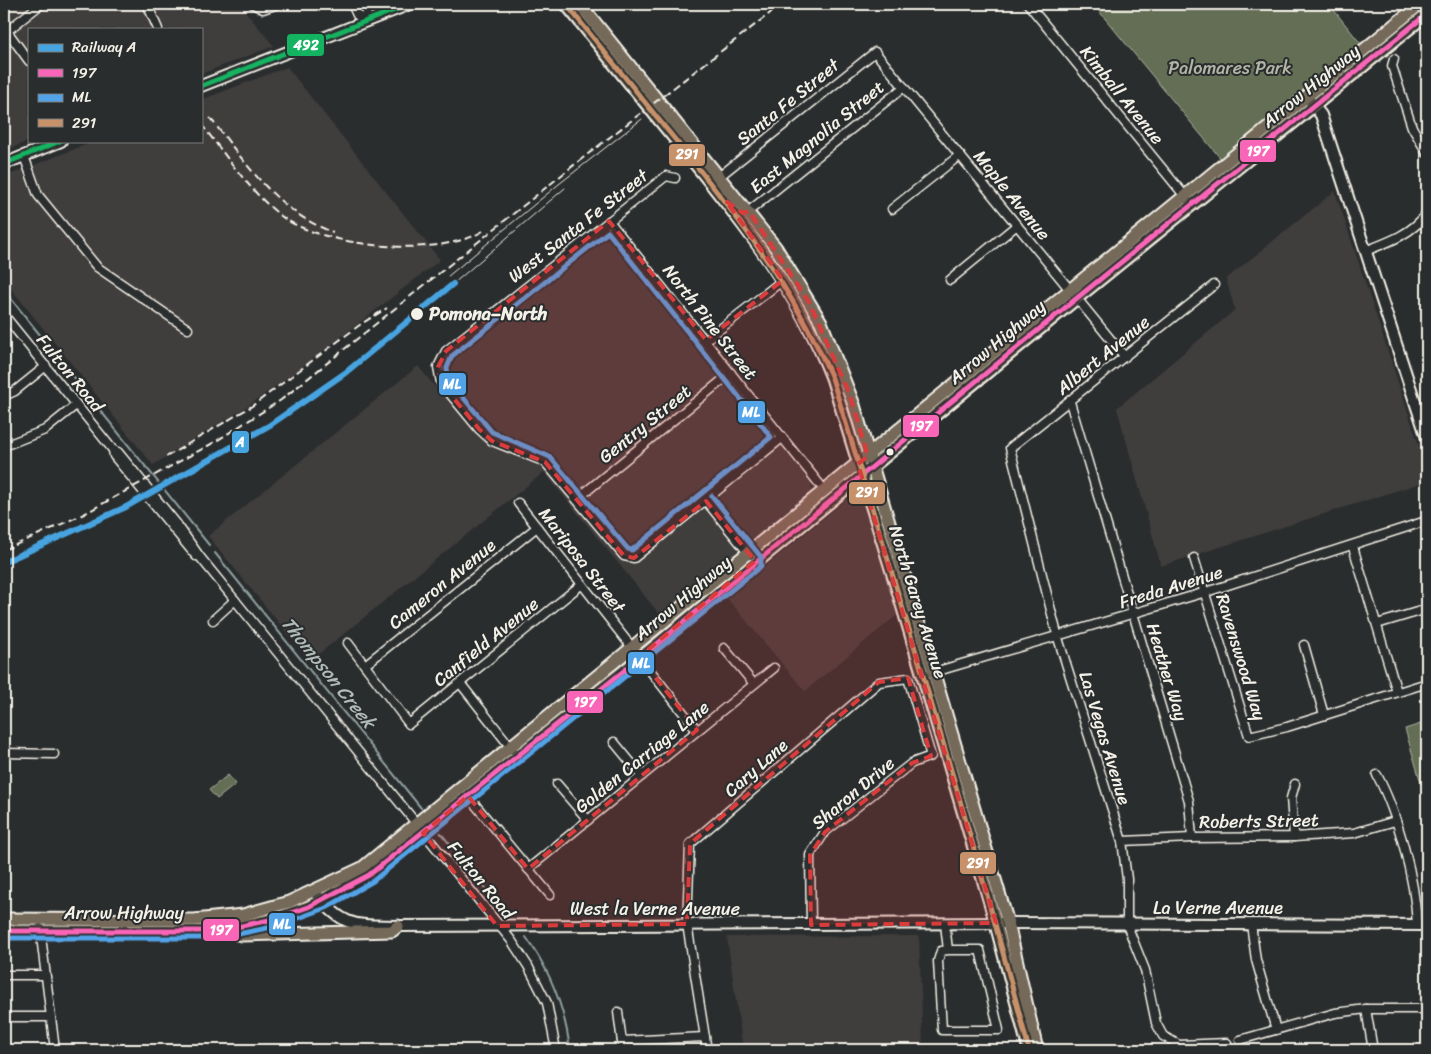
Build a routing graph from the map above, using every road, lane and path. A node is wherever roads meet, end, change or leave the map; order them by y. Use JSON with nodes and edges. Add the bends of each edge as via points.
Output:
{"nodes":[{"id":1,"x":41,"y":4,"type":"edge"},
{"id":2,"x":147,"y":4,"type":"edge"},
{"id":3,"x":278,"y":4,"type":"edge"},
{"id":4,"x":352,"y":4,"type":"edge"},
{"id":5,"x":364,"y":4,"type":"edge"},
{"id":6,"x":410,"y":4,"type":"edge"},
{"id":7,"x":566,"y":4,"type":"edge"},
{"id":8,"x":580,"y":4,"type":"edge"},
{"id":9,"x":1028,"y":4,"type":"edge"},
{"id":10,"x":256,"y":6,"type":"edge"},
{"id":11,"x":1413,"y":6,"type":"edge"},
{"id":12,"x":1424,"y":17,"type":"edge"},
{"id":13,"x":365,"y":21,"type":"junction"},
{"id":14,"x":158,"y":28,"type":"edge"},
{"id":15,"x":875,"y":52,"type":"joint"},
{"id":16,"x":1394,"y":59,"type":"dead end"},
{"id":17,"x":28,"y":60,"type":"edge"},
{"id":18,"x":202,"y":86,"type":"edge"},
{"id":19,"x":904,"y":87,"type":"junction"},
{"id":20,"x":1306,"y":96,"type":"junction"},
{"id":21,"x":1314,"y":106,"type":"junction"},
{"id":22,"x":59,"y":142,"type":"edge"},
{"id":23,"x":1427,"y":153,"type":"edge"},
{"id":24,"x":960,"y":155,"type":"junction"},
{"id":25,"x":24,"y":156,"type":"junction"},
{"id":26,"x":4,"y":164,"type":"edge"},
{"id":27,"x":720,"y":176,"type":"junction"},
{"id":28,"x":675,"y":178,"type":"dead end"},
{"id":29,"x":1189,"y":200,"type":"junction"},
{"id":30,"x":726,"y":201,"type":"junction"},
{"id":31,"x":892,"y":210,"type":"dead end"},
{"id":32,"x":749,"y":211,"type":"junction"},
{"id":33,"x":1427,"y":213,"type":"edge"},
{"id":34,"x":609,"y":221,"type":"junction"},
{"id":35,"x":1017,"y":225,"type":"junction"},
{"id":36,"x":1366,"y":251,"type":"junction"},
{"id":37,"x":783,"y":280,"type":"junction"},
{"id":38,"x":950,"y":280,"type":"dead end"},
{"id":39,"x":1214,"y":285,"type":"dead end"},
{"id":40,"x":1073,"y":294,"type":"junction"},
{"id":41,"x":808,"y":300,"type":"junction"},
{"id":42,"x":4,"y":315,"type":"edge"},
{"id":43,"x":188,"y":328,"type":"dead end"},
{"id":44,"x":706,"y":340,"type":"junction"},
{"id":45,"x":1125,"y":357,"type":"junction"},
{"id":46,"x":46,"y":366,"type":"junction"},
{"id":47,"x":731,"y":373,"type":"junction"},
{"id":48,"x":4,"y":396,"type":"edge"},
{"id":49,"x":1070,"y":402,"type":"junction"},
{"id":50,"x":76,"y":405,"type":"junction"},
{"id":51,"x":1426,"y":433,"type":"edge"},
{"id":52,"x":782,"y":438,"type":"junction"},
{"id":53,"x":4,"y":446,"type":"edge"},
{"id":54,"x":1010,"y":448,"type":"joint"},
{"id":55,"x":869,"y":462,"type":"junction"},
{"id":56,"x":860,"y":469,"type":"junction"},
{"id":57,"x":825,"y":491,"type":"junction"},
{"id":58,"x":577,"y":499,"type":"junction"},
{"id":59,"x":706,"y":500,"type":"junction"},
{"id":60,"x":518,"y":503,"type":"dead end"},
{"id":61,"x":1426,"y":521,"type":"edge"},
{"id":62,"x":537,"y":527,"type":"junction"},
{"id":63,"x":1353,"y":547,"type":"junction"},
{"id":64,"x":752,"y":557,"type":"junction"},
{"id":65,"x":887,"y":557,"type":"junction"},
{"id":66,"x":1194,"y":558,"type":"dead end"},
{"id":67,"x":582,"y":584,"type":"junction"},
{"id":68,"x":910,"y":592,"type":"junction"},
{"id":69,"x":1206,"y":592,"type":"junction"},
{"id":70,"x":235,"y":600,"type":"junction"},
{"id":71,"x":902,"y":605,"type":"junction"},
{"id":72,"x":1427,"y":608,"type":"edge"},
{"id":73,"x":1134,"y":614,"type":"junction"},
{"id":74,"x":212,"y":620,"type":"dead end"},
{"id":75,"x":1377,"y":624,"type":"junction"},
{"id":76,"x":922,"y":632,"type":"junction"},
{"id":77,"x":1058,"y":638,"type":"junction"},
{"id":78,"x":348,"y":644,"type":"dead end"},
{"id":79,"x":1304,"y":645,"type":"dead end"},
{"id":80,"x":724,"y":648,"type":"dead end"},
{"id":81,"x":635,"y":653,"type":"junction"},
{"id":82,"x":365,"y":665,"type":"junction"},
{"id":83,"x":774,"y":668,"type":"dead end"},
{"id":84,"x":928,"y":674,"type":"junction"},
{"id":85,"x":460,"y":682,"type":"junction"},
{"id":86,"x":1427,"y":683,"type":"edge"},
{"id":87,"x":754,"y":684,"type":"junction"},
{"id":88,"x":1397,"y":692,"type":"junction"},
{"id":89,"x":1324,"y":716,"type":"junction"},
{"id":90,"x":697,"y":730,"type":"junction"},
{"id":91,"x":614,"y":742,"type":"dead end"},
{"id":92,"x":509,"y":746,"type":"junction"},
{"id":93,"x":4,"y":754,"type":"edge"},
{"id":94,"x":54,"y":754,"type":"dead end"},
{"id":95,"x":518,"y":755,"type":"junction"},
{"id":96,"x":931,"y":756,"type":"joint"},
{"id":97,"x":947,"y":760,"type":"junction"},
{"id":98,"x":962,"y":769,"type":"junction"},
{"id":99,"x":1378,"y":775,"type":"dead end"},
{"id":100,"x":642,"y":776,"type":"junction"},
{"id":101,"x":557,"y":784,"type":"dead end"},
{"id":102,"x":1295,"y":784,"type":"dead end"},
{"id":103,"x":468,"y":796,"type":"junction"},
{"id":104,"x":588,"y":820,"type":"junction"},
{"id":105,"x":1395,"y":821,"type":"junction"},
{"id":106,"x":416,"y":824,"type":"junction"},
{"id":107,"x":423,"y":834,"type":"junction"},
{"id":108,"x":1294,"y":837,"type":"junction"},
{"id":109,"x":1192,"y":838,"type":"junction"},
{"id":110,"x":1122,"y":841,"type":"junction"},
{"id":111,"x":528,"y":869,"type":"junction"},
{"id":112,"x":550,"y":895,"type":"dead end"},
{"id":113,"x":318,"y":896,"type":"junction"},
{"id":114,"x":217,"y":918,"type":"junction"},
{"id":115,"x":4,"y":919,"type":"edge"},
{"id":116,"x":1002,"y":923,"type":"junction"},
{"id":117,"x":687,"y":924,"type":"junction"},
{"id":118,"x":945,"y":924,"type":"junction"},
{"id":119,"x":1251,"y":924,"type":"junction"},
{"id":120,"x":39,"y":925,"type":"junction"},
{"id":121,"x":811,"y":925,"type":"junction"},
{"id":122,"x":1127,"y":925,"type":"junction"},
{"id":123,"x":1422,"y":925,"type":"edge"},
{"id":124,"x":398,"y":926,"type":"junction"},
{"id":125,"x":497,"y":926,"type":"junction"},
{"id":126,"x":4,"y":931,"type":"edge"},
{"id":127,"x":218,"y":931,"type":"junction"},
{"id":128,"x":948,"y":950,"type":"junction"},
{"id":129,"x":4,"y":975,"type":"edge"},
{"id":130,"x":44,"y":975,"type":"junction"},
{"id":131,"x":1427,"y":1008,"type":"edge"},
{"id":132,"x":1366,"y":1009,"type":"junction"},
{"id":133,"x":618,"y":1012,"type":"dead end"},
{"id":134,"x":4,"y":1017,"type":"edge"},
{"id":135,"x":50,"y":1017,"type":"junction"},
{"id":136,"x":1276,"y":1030,"type":"junction"},
{"id":137,"x":705,"y":1037,"type":"junction"},
{"id":138,"x":1240,"y":1040,"type":"dead end"},
{"id":139,"x":622,"y":1041,"type":"junction"},
{"id":140,"x":1227,"y":1043,"type":"dead end"},
{"id":141,"x":55,"y":1050,"type":"edge"},
{"id":142,"x":556,"y":1050,"type":"edge"},
{"id":143,"x":623,"y":1050,"type":"edge"},
{"id":144,"x":707,"y":1050,"type":"edge"},
{"id":145,"x":1029,"y":1050,"type":"edge"},
{"id":146,"x":1037,"y":1050,"type":"edge"},
{"id":147,"x":1373,"y":1050,"type":"edge"}],
"edges":[{"from":1,"to":17,"type":"street","via":[[6,31]]},
{"from":2,"to":14,"type":"street"},
{"from":3,"to":10,"type":"street"},
{"from":4,"to":13,"type":"street","via":[[357,15]]},
{"from":5,"to":13,"type":"street","via":[[367,11]]},
{"from":6,"to":13,"type":"main road"},
{"from":7,"to":30,"type":"main road","name":"North Garey Avenue"},
{"from":8,"to":27,"type":"main road","name":"North Garey Avenue"},
{"from":9,"to":29,"type":"street","name":"Kimball Avenue"},
{"from":11,"to":12,"type":"main road"},
{"from":11,"to":20,"type":"main road","name":"Arrow Highway"},
{"from":12,"to":21,"type":"main road","name":"Arrow Highway"},
{"from":13,"to":18,"type":"main road"},
{"from":15,"to":19,"type":"street","name":"Maple Avenue"},
{"from":15,"to":27,"type":"street","name":"Santa Fe Street"},
{"from":16,"to":23,"type":"street","via":[[1392,66],[1412,127]]},
{"from":19,"to":24,"type":"street","name":"Maple Avenue"},
{"from":19,"to":32,"type":"street","name":"East Magnolia Street"},
{"from":20,"to":21,"type":"main road"},
{"from":20,"to":29,"type":"main road","name":"Arrow Highway"},
{"from":21,"to":29,"type":"main road","name":"Arrow Highway"},
{"from":21,"to":36,"type":"main road","via":[[1321,115]]},
{"from":22,"to":25,"type":"main road"},
{"from":24,"to":31,"type":"street"},
{"from":24,"to":35,"type":"street","name":"Maple Avenue"},
{"from":25,"to":26,"type":"main road"},
{"from":25,"to":43,"type":"street","via":[[38,195],[97,267]]},
{"from":27,"to":32,"type":"main road","name":"North Garey Avenue"},
{"from":28,"to":34,"type":"street","name":"West Santa Fe Street","via":[[666,176]]},
{"from":29,"to":40,"type":"main road","name":"Arrow Highway"},
{"from":30,"to":32,"type":"main road","via":[[741,211]]},
{"from":30,"to":37,"type":"main road","name":"North Garey Avenue"},
{"from":32,"to":41,"type":"main road","name":"North Garey Avenue"},
{"from":33,"to":36,"type":"street","via":[[1404,234]]},
{"from":34,"to":44,"type":"street","name":"North Pine Street"},
{"from":34,"to":58,"type":"street","name":"West Santa Fe Street","via":[[446,351],[438,368],[441,383],[483,434],[540,458]]},
{"from":35,"to":38,"type":"street"},
{"from":35,"to":40,"type":"street","name":"Maple Avenue"},
{"from":36,"to":51,"type":"main road"},
{"from":37,"to":41,"type":"main road","via":[[788,278],[801,297]]},
{"from":37,"to":44,"type":"street"},
{"from":37,"to":56,"type":"main road","name":"North Garey Avenue","via":[[820,349]]},
{"from":39,"to":45,"type":"street","name":"Albert Avenue"},
{"from":40,"to":45,"type":"street","name":"Maple Avenue"},
{"from":40,"to":55,"type":"main road","name":"Arrow Highway"},
{"from":41,"to":55,"type":"main road","name":"North Garey Avenue","via":[[828,338],[849,392]]},
{"from":42,"to":46,"type":"street","name":"Fulton Road"},
{"from":44,"to":47,"type":"street","name":"North Pine Street"},
{"from":45,"to":49,"type":"street","name":"Albert Avenue"},
{"from":46,"to":48,"type":"street"},
{"from":46,"to":50,"type":"street","name":"Fulton Road"},
{"from":47,"to":52,"type":"street","name":"North Pine Street"},
{"from":47,"to":58,"type":"street","name":"Gentry Street"},
{"from":49,"to":54,"type":"street","name":"Albert Avenue"},
{"from":49,"to":73,"type":"street","name":"Heather Way"},
{"from":50,"to":53,"type":"street","via":[[44,430]]},
{"from":50,"to":70,"type":"street","name":"Fulton Road","via":[[176,523]]},
{"from":52,"to":57,"type":"street","name":"North Pine Street"},
{"from":52,"to":59,"type":"street"},
{"from":54,"to":77,"type":"street","name":"Las Vegas Avenue"},
{"from":55,"to":56,"type":"main road","name":"Arrow Highway"},
{"from":55,"to":68,"type":"main road","name":"North Garey Avenue"},
{"from":56,"to":57,"type":"main road","name":"Arrow Highway"},
{"from":56,"to":64,"type":"main road","name":"Arrow Highway"},
{"from":56,"to":65,"type":"main road","name":"North Garey Avenue"},
{"from":57,"to":64,"type":"main road","name":"Arrow Highway"},
{"from":58,"to":59,"type":"street","via":[[629,559]]},
{"from":59,"to":64,"type":"street"},
{"from":60,"to":62,"type":"street","name":"Mariposa Street"},
{"from":61,"to":63,"type":"street","name":"Freda Avenue"},
{"from":62,"to":67,"type":"street","name":"Mariposa Street"},
{"from":62,"to":82,"type":"street","name":"Cameron Avenue"},
{"from":63,"to":69,"type":"street","name":"Freda Avenue"},
{"from":63,"to":75,"type":"street"},
{"from":64,"to":81,"type":"main road","name":"Arrow Highway"},
{"from":65,"to":68,"type":"main road","via":[[901,586]]},
{"from":65,"to":71,"type":"main road","name":"North Garey Avenue"},
{"from":66,"to":69,"type":"street","name":"Ravenswood Way"},
{"from":67,"to":81,"type":"street","name":"Mariposa Street"},
{"from":67,"to":85,"type":"street","name":"Canfield Avenue"},
{"from":68,"to":76,"type":"main road","name":"North Garey Avenue"},
{"from":69,"to":73,"type":"street","name":"Freda Avenue"},
{"from":69,"to":89,"type":"street","name":"Ravenswood Way","via":[[1249,736]]},
{"from":70,"to":74,"type":"street"},
{"from":70,"to":106,"type":"street","name":"Fulton Road"},
{"from":71,"to":76,"type":"main road"},
{"from":71,"to":84,"type":"main road","name":"North Garey Avenue"},
{"from":72,"to":75,"type":"street"},
{"from":73,"to":77,"type":"street","name":"Freda Avenue"},
{"from":73,"to":109,"type":"street","name":"Heather Way","via":[[1189,801]]},
{"from":75,"to":88,"type":"street"},
{"from":76,"to":84,"type":"main road","name":"North Garey Avenue"},
{"from":77,"to":84,"type":"street","name":"Freda Avenue"},
{"from":77,"to":110,"type":"street","name":"Las Vegas Avenue"},
{"from":78,"to":82,"type":"street"},
{"from":79,"to":89,"type":"street"},
{"from":80,"to":87,"type":"street"},
{"from":81,"to":90,"type":"street","name":"Mariposa Street"},
{"from":81,"to":92,"type":"main road","name":"Arrow Highway"},
{"from":81,"to":95,"type":"main road","name":"Arrow Highway"},
{"from":82,"to":85,"type":"street","name":"Canfield Avenue","via":[[409,724]]},
{"from":83,"to":87,"type":"street","name":"Golden Carriage Lane"},
{"from":84,"to":97,"type":"main road","name":"North Garey Avenue"},
{"from":84,"to":98,"type":"main road","name":"North Garey Avenue"},
{"from":85,"to":92,"type":"street"},
{"from":86,"to":88,"type":"street"},
{"from":87,"to":90,"type":"street","name":"Golden Carriage Lane"},
{"from":88,"to":89,"type":"street"},
{"from":90,"to":100,"type":"street","name":"Golden Carriage Lane"},
{"from":91,"to":100,"type":"street"},
{"from":92,"to":95,"type":"street"},
{"from":92,"to":106,"type":"main road","name":"Arrow Highway"},
{"from":93,"to":94,"type":"street"},
{"from":95,"to":103,"type":"main road","name":"Arrow Highway"},
{"from":96,"to":117,"type":"street","name":"Cary Lane","via":[[908,678],[880,682],[690,844]]},
{"from":96,"to":121,"type":"street","name":"Sharon Drive","via":[[912,763],[825,832],[810,855]]},
{"from":97,"to":98,"type":"main road"},
{"from":97,"to":116,"type":"main road","name":"North Garey Avenue"},
{"from":98,"to":116,"type":"main road","name":"North Garey Avenue"},
{"from":99,"to":105,"type":"street"},
{"from":100,"to":104,"type":"street","name":"Golden Carriage Lane"},
{"from":101,"to":104,"type":"street"},
{"from":102,"to":108,"type":"street","via":[[1291,798]]},
{"from":103,"to":107,"type":"main road","name":"Arrow Highway"},
{"from":103,"to":111,"type":"street"},
{"from":104,"to":111,"type":"street","name":"Golden Carriage Lane"},
{"from":105,"to":108,"type":"street","name":"Roberts Street","via":[[1354,833]]},
{"from":105,"to":123,"type":"street"},
{"from":106,"to":107,"type":"street","name":"Fulton Road"},
{"from":106,"to":113,"type":"main road","name":"Arrow Highway","via":[[362,868]]},
{"from":107,"to":113,"type":"main road","name":"Arrow Highway","via":[[369,875]]},
{"from":107,"to":125,"type":"street","name":"Fulton Road"},
{"from":108,"to":109,"type":"street","name":"Roberts Street"},
{"from":109,"to":110,"type":"street","name":"Roberts Street"},
{"from":110,"to":122,"type":"street","name":"Las Vegas Avenue","via":[[1127,879]]},
{"from":111,"to":112,"type":"street"},
{"from":113,"to":114,"type":"main road"},
{"from":113,"to":124,"type":"main road","name":"West la Verne Avenue","via":[[336,916],[355,924]]},
{"from":113,"to":127,"type":"main road","name":"Arrow Highway","via":[[274,920]]},
{"from":114,"to":120,"type":"main road"},
{"from":114,"to":127,"type":"street"},
{"from":115,"to":120,"type":"main road"},
{"from":116,"to":118,"type":"main road","name":"West la Verne Avenue"},
{"from":116,"to":122,"type":"main road","name":"La Verne Avenue"},
{"from":116,"to":145,"type":"main road","name":"North Garey Avenue"},
{"from":116,"to":146,"type":"main road","name":"North Garey Avenue"},
{"from":117,"to":121,"type":"main road","name":"West la Verne Avenue"},
{"from":117,"to":125,"type":"main road","name":"West la Verne Avenue"},
{"from":117,"to":137,"type":"street","name":"Cary Lane"},
{"from":118,"to":121,"type":"main road","name":"West la Verne Avenue"},
{"from":118,"to":128,"type":"street"},
{"from":119,"to":122,"type":"main road","name":"La Verne Avenue"},
{"from":119,"to":123,"type":"main road","name":"La Verne Avenue"},
{"from":119,"to":136,"type":"street","via":[[1256,960]]},
{"from":120,"to":126,"type":"main road","name":"Arrow Highway"},
{"from":120,"to":127,"type":"main road","name":"Arrow Highway"},
{"from":120,"to":130,"type":"street"},
{"from":122,"to":140,"type":"street","name":"Las Vegas Avenue","via":[[1145,970],[1156,1024],[1163,1036],[1179,1045]]},
{"from":124,"to":125,"type":"main road","name":"West la Verne Avenue"},
{"from":124,"to":127,"type":"main road","via":[[392,931],[242,935]]},
{"from":125,"to":142,"type":"street","name":"Fulton Road","via":[[511,940],[535,977],[551,1014]]},
{"from":128,"to":128,"type":"street","via":[[941,951],[938,961],[942,1030],[999,1030],[980,950]]},
{"from":129,"to":130,"type":"street"},
{"from":130,"to":135,"type":"street"},
{"from":131,"to":132,"type":"street"},
{"from":132,"to":136,"type":"street"},
{"from":132,"to":147,"type":"street"},
{"from":133,"to":139,"type":"street"},
{"from":134,"to":135,"type":"street"},
{"from":135,"to":141,"type":"street"},
{"from":136,"to":138,"type":"street"},
{"from":137,"to":139,"type":"street"},
{"from":137,"to":144,"type":"street","name":"Cary Lane"},
{"from":139,"to":143,"type":"street"}]}
